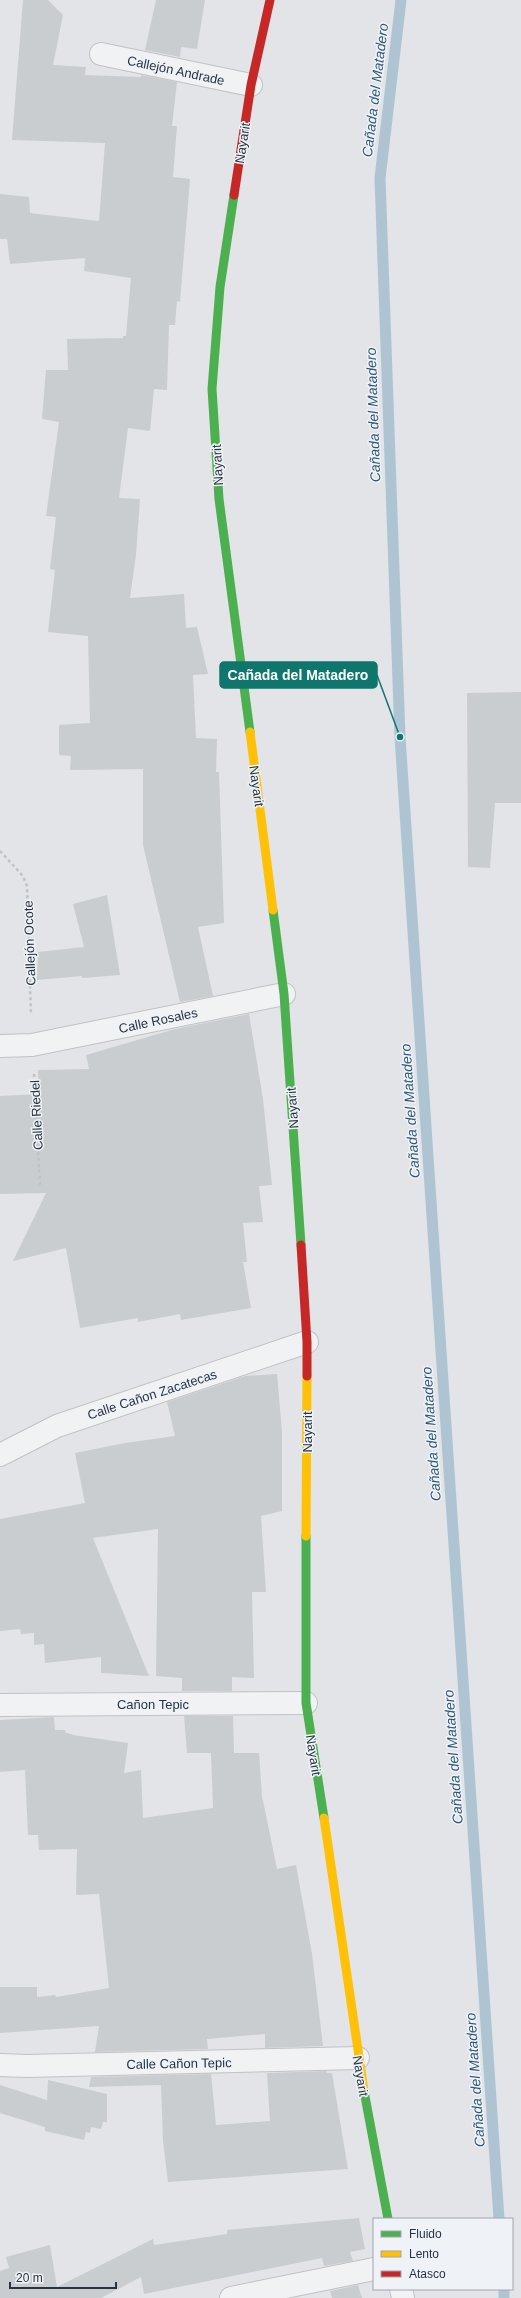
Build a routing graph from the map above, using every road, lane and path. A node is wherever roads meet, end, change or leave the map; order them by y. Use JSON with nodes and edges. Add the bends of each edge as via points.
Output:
{"nodes":[{"id":1,"x":270,"y":0,"type":"edge"},
{"id":2,"x":101,"y":54,"type":"dead end"},
{"id":3,"x":251,"y":85,"type":"junction"},
{"id":4,"x":0,"y":851,"type":"edge"},
{"id":5,"x":284,"y":994,"type":"junction"},
{"id":6,"x":32,"y":1045,"type":"junction"},
{"id":7,"x":0,"y":1046,"type":"edge"},
{"id":8,"x":40,"y":1185,"type":"dead end"},
{"id":9,"x":307,"y":1342,"type":"junction"},
{"id":10,"x":0,"y":1455,"type":"edge"},
{"id":11,"x":306,"y":1703,"type":"junction"},
{"id":12,"x":0,"y":1705,"type":"edge"},
{"id":13,"x":358,"y":2058,"type":"junction"},
{"id":14,"x":0,"y":2065,"type":"edge"},
{"id":15,"x":388,"y":2218,"type":"edge"},
{"id":16,"x":373,"y":2269,"type":"edge"},
{"id":17,"x":231,"y":2298,"type":"edge"}],
"edges":[{"from":1,"to":3,"type":"street","name":"Nayarit"},
{"from":2,"to":3,"type":"street","name":"Callejón Andrade"},
{"from":3,"to":5,"type":"street","name":"Nayarit","via":[[220,287],[212,389],[218,498]]},
{"from":4,"to":6,"type":"path","name":"Callejón Ocote","via":[[24,876],[27,886]]},
{"from":5,"to":6,"type":"street","name":"Calle Rosales"},
{"from":5,"to":9,"type":"street","name":"Nayarit"},
{"from":6,"to":7,"type":"street","name":"Calle Rosales"},
{"from":6,"to":8,"type":"path","name":"Calle Riedel"},
{"from":9,"to":10,"type":"street","name":"Calle Cañon Zacatecas","via":[[57,1426]]},
{"from":9,"to":11,"type":"street","name":"Nayarit"},
{"from":11,"to":12,"type":"street","name":"Cañon Tepic"},
{"from":11,"to":13,"type":"street","name":"Nayarit"},
{"from":13,"to":14,"type":"street","name":"Calle Cañon Tepic"},
{"from":13,"to":15,"type":"street","name":"Nayarit"},
{"from":16,"to":17,"type":"street"}]}
